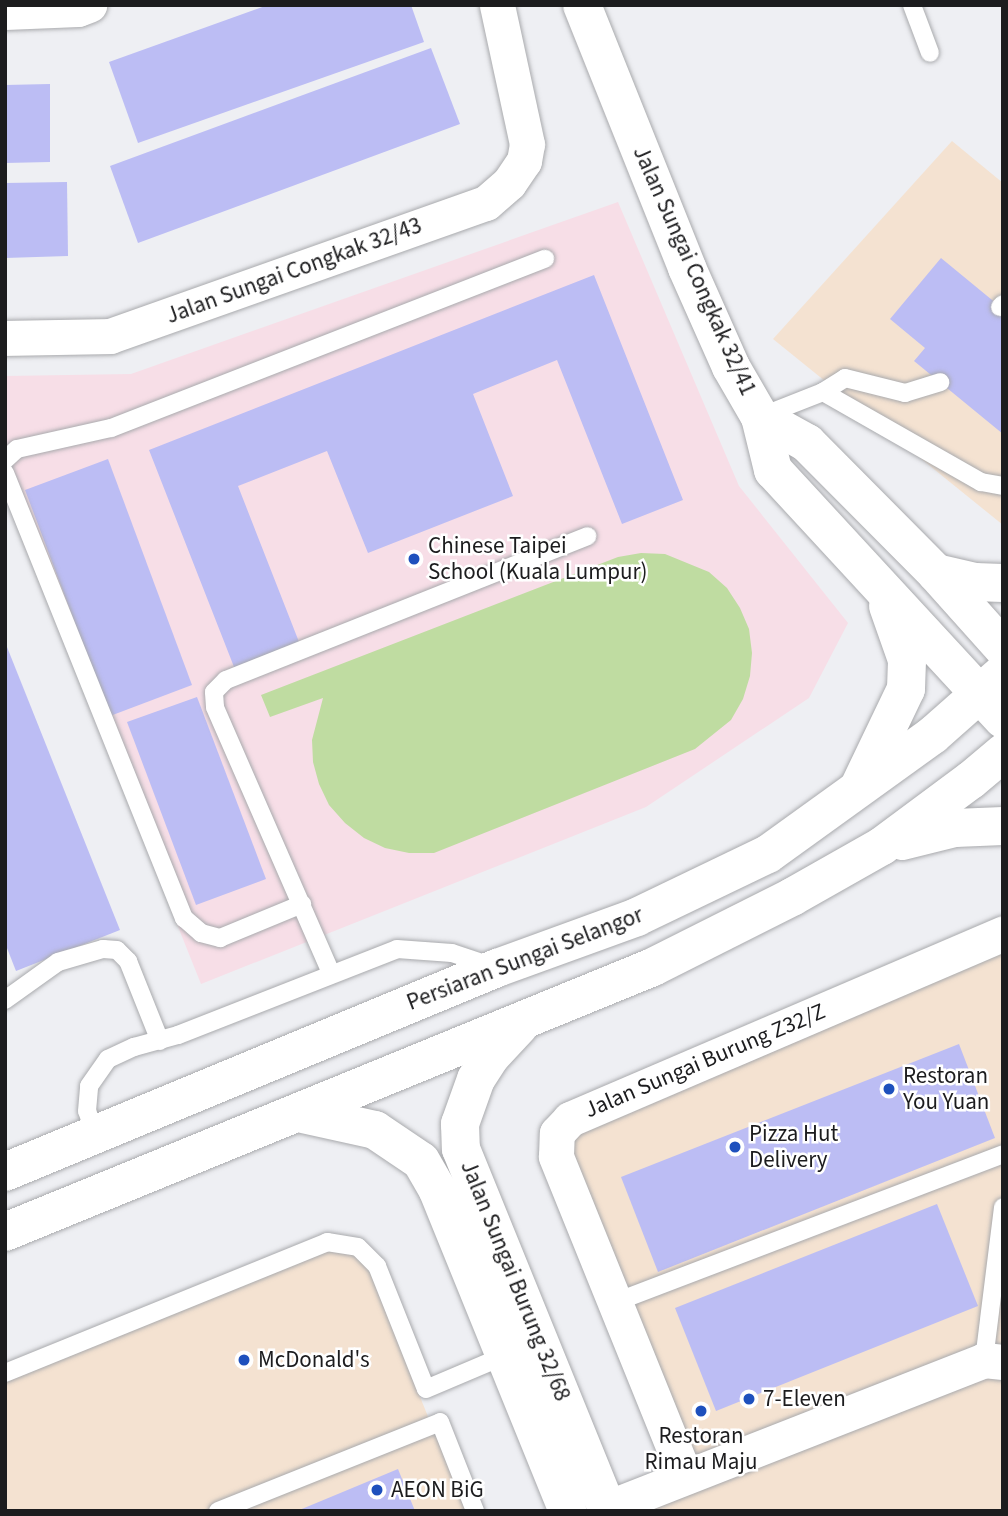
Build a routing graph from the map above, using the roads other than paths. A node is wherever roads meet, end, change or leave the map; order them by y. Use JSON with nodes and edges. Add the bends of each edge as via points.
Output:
{"nodes":[{"id":1,"x":89,"y":5,"type":"edge"},
{"id":2,"x":498,"y":5,"type":"edge"},
{"id":3,"x":582,"y":5,"type":"edge"},
{"id":4,"x":912,"y":5,"type":"edge"},
{"id":5,"x":5,"y":12,"type":"edge"},
{"id":6,"x":930,"y":53,"type":"dead end"},
{"id":7,"x":545,"y":259,"type":"dead end"},
{"id":8,"x":5,"y":338,"type":"edge"},
{"id":9,"x":940,"y":382,"type":"dead end"},
{"id":10,"x":823,"y":392,"type":"junction"},
{"id":11,"x":760,"y":417,"type":"junction"},
{"id":12,"x":5,"y":460,"type":"edge"},
{"id":13,"x":5,"y":473,"type":"edge"},
{"id":14,"x":1003,"y":486,"type":"edge"},
{"id":15,"x":587,"y":537,"type":"dead end"},
{"id":16,"x":936,"y":573,"type":"junction"},
{"id":17,"x":1003,"y":583,"type":"edge"},
{"id":18,"x":884,"y":593,"type":"junction"},
{"id":19,"x":1003,"y":649,"type":"edge"},
{"id":20,"x":995,"y":695,"type":"edge"},
{"id":21,"x":1003,"y":753,"type":"edge"},
{"id":22,"x":856,"y":792,"type":"junction"},
{"id":23,"x":1003,"y":825,"type":"edge"},
{"id":24,"x":882,"y":846,"type":"junction"},
{"id":25,"x":302,"y":904,"type":"junction"},
{"id":26,"x":1003,"y":933,"type":"edge"},
{"id":27,"x":497,"y":968,"type":"junction"},
{"id":28,"x":331,"y":974,"type":"junction"},
{"id":29,"x":5,"y":1000,"type":"edge"},
{"id":30,"x":523,"y":1022,"type":"junction"},
{"id":31,"x":160,"y":1041,"type":"junction"},
{"id":32,"x":298,"y":1113,"type":"junction"},
{"id":33,"x":95,"y":1135,"type":"junction"},
{"id":34,"x":1003,"y":1154,"type":"edge"},
{"id":35,"x":5,"y":1172,"type":"edge"},
{"id":36,"x":1003,"y":1207,"type":"edge"},
{"id":37,"x":5,"y":1232,"type":"edge"},
{"id":38,"x":616,"y":1302,"type":"junction"},
{"id":39,"x":506,"y":1355,"type":"junction"},
{"id":40,"x":994,"y":1361,"type":"edge"},
{"id":41,"x":5,"y":1373,"type":"edge"},
{"id":42,"x":685,"y":1476,"type":"junction"},
{"id":43,"x":607,"y":1510,"type":"edge"},
{"id":44,"x":218,"y":1511,"type":"edge"},
{"id":45,"x":475,"y":1511,"type":"edge"},
{"id":46,"x":568,"y":1511,"type":"edge"}],
"edges":[{"from":1,"to":5,"type":"street"},
{"from":2,"to":8,"type":"street","name":"Jalan Sungai Congkak 32/43","via":[[527,144],[524,161],[509,183],[486,203],[110,336]]},
{"from":3,"to":11,"type":"main road","name":"Jalan Sungai Congkak 32/41","via":[[688,268],[731,367]]},
{"from":4,"to":6,"type":"lane"},
{"from":7,"to":12,"type":"lane","via":[[111,428],[17,449]]},
{"from":9,"to":10,"type":"lane","via":[[905,393],[845,378]]},
{"from":10,"to":11,"type":"lane"},
{"from":10,"to":14,"type":"lane","via":[[981,482]]},
{"from":11,"to":16,"type":"main road","name":"Jalan Sungai Congkak 32/41","via":[[807,443]]},
{"from":11,"to":18,"type":"main road","via":[[772,470]]},
{"from":13,"to":25,"type":"lane","via":[[184,918],[201,933],[220,938]]},
{"from":15,"to":25,"type":"lane","via":[[226,680],[214,692],[215,707]]},
{"from":16,"to":17,"type":"main road"},
{"from":16,"to":19,"type":"main road","name":"Jalan Sungai Congkak 32/41"},
{"from":18,"to":20,"type":"main road"},
{"from":18,"to":22,"type":"main road","via":[[907,660],[906,689]]},
{"from":20,"to":22,"type":"main road","name":"Persiaran Sungai Selangor"},
{"from":21,"to":24,"type":"main road"},
{"from":22,"to":27,"type":"main road","name":"Persiaran Sungai Selangor","via":[[768,854],[636,917]]},
{"from":23,"to":24,"type":"main road","via":[[955,828]]},
{"from":24,"to":30,"type":"main road","via":[[653,967]]},
{"from":25,"to":28,"type":"lane"},
{"from":26,"to":38,"type":"street","name":"Jalan Sungai Burung Z32/Z","via":[[570,1119],[557,1133],[556,1156]]},
{"from":27,"to":28,"type":"lane","via":[[452,953],[414,948],[397,949]]},
{"from":27,"to":33,"type":"main road","name":"Persiaran Sungai Selangor"},
{"from":28,"to":31,"type":"lane"},
{"from":29,"to":31,"type":"lane","via":[[58,961],[103,949],[117,950],[128,961]]},
{"from":30,"to":32,"type":"main road"},
{"from":30,"to":43,"type":"main road","name":"Jalan Sungai Burung 32/68","via":[[476,1079],[460,1124],[461,1150]]},
{"from":31,"to":33,"type":"lane","via":[[108,1059],[97,1072],[89,1086],[87,1111]]},
{"from":32,"to":37,"type":"main road"},
{"from":32,"to":39,"type":"main road","name":"Jalan Sungai Burung 32/68","via":[[376,1130],[422,1161]]},
{"from":33,"to":35,"type":"main road","name":"Persiaran Sungai Selangor"},
{"from":34,"to":38,"type":"lane"},
{"from":36,"to":40,"type":"lane"},
{"from":38,"to":42,"type":"street","name":"Jalan Sungai Burung Z32/Z"},
{"from":39,"to":41,"type":"lane","via":[[426,1389],[377,1266],[358,1247],[327,1242]]},
{"from":39,"to":46,"type":"main road","name":"Jalan Sungai Burung 32/68"},
{"from":40,"to":42,"type":"street"},
{"from":42,"to":43,"type":"street"},
{"from":44,"to":45,"type":"lane","via":[[440,1422]]}]}
